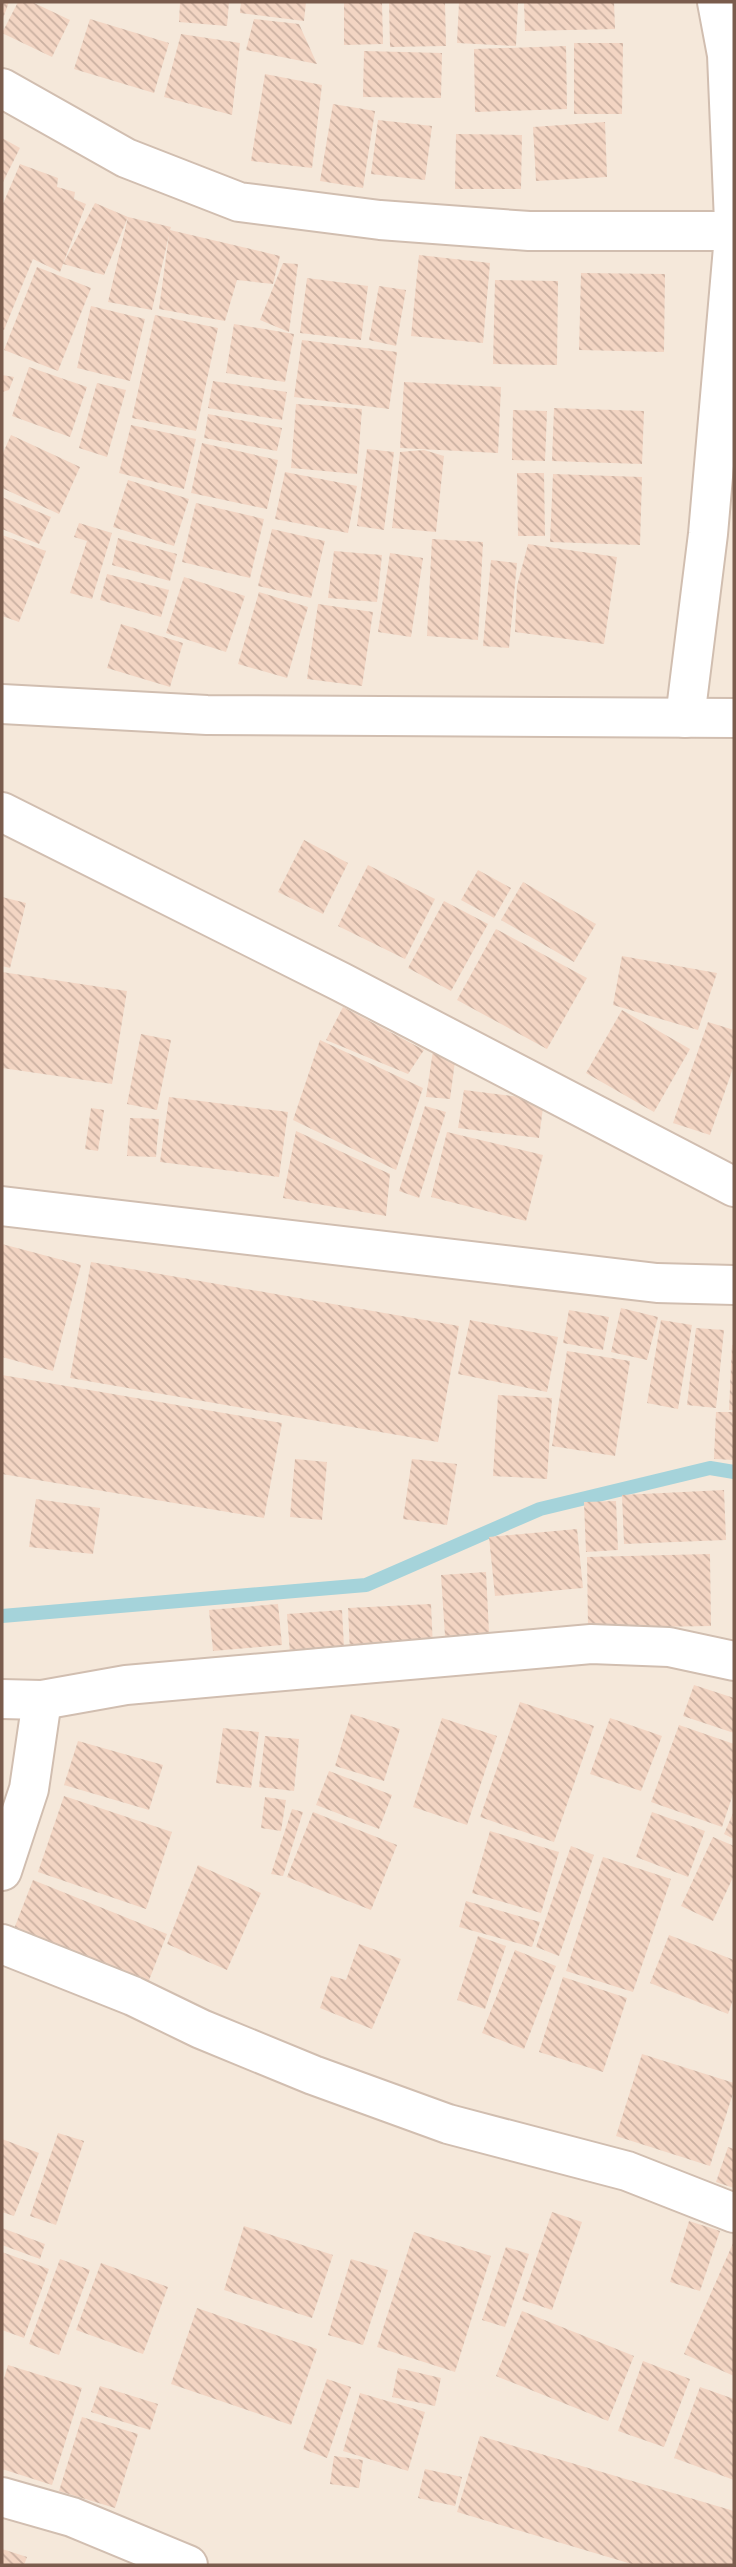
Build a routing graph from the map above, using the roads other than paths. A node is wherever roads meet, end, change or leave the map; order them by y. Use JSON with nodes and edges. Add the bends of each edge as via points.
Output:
{"nodes":[{"id":1,"x":717,"y":2,"type":"edge"},
{"id":2,"x":2,"y":88,"type":"edge"},
{"id":3,"x":734,"y":222,"type":"edge"},
{"id":4,"x":734,"y":233,"type":"edge"},
{"id":5,"x":2,"y":704,"type":"edge"},
{"id":6,"x":685,"y":718,"type":"junction"},
{"id":7,"x":734,"y":718,"type":"edge"},
{"id":8,"x":2,"y":813,"type":"edge"},
{"id":9,"x":734,"y":1187,"type":"edge"},
{"id":10,"x":2,"y":1206,"type":"edge"},
{"id":11,"x":734,"y":1284,"type":"edge"},
{"id":12,"x":734,"y":1661,"type":"edge"},
{"id":13,"x":2,"y":1699,"type":"edge"},
{"id":14,"x":43,"y":1700,"type":"junction"},
{"id":15,"x":2,"y":1871,"type":"edge"},
{"id":16,"x":2,"y":1944,"type":"edge"},
{"id":17,"x":734,"y":2213,"type":"edge"},
{"id":18,"x":2,"y":2497,"type":"edge"},
{"id":19,"x":188,"y":2565,"type":"edge"}],
"edges":[{"from":1,"to":3,"type":"street","via":[[727,55]]},
{"from":2,"to":4,"type":"street","via":[[125,158],[239,202],[380,220],[529,231]]},
{"from":4,"to":6,"type":"street","via":[[708,534]]},
{"from":5,"to":6,"type":"street","via":[[207,716]]},
{"from":6,"to":7,"type":"street"},
{"from":8,"to":9,"type":"street"},
{"from":10,"to":11,"type":"street","via":[[657,1283]]},
{"from":12,"to":14,"type":"street","via":[[669,1647],[591,1644],[125,1685]]},
{"from":13,"to":14,"type":"street"},
{"from":14,"to":15,"type":"street","via":[[29,1789]]},
{"from":16,"to":17,"type":"street","via":[[313,2075],[448,2124],[627,2171]]},
{"from":18,"to":19,"type":"street","via":[[72,2517]]}]}
